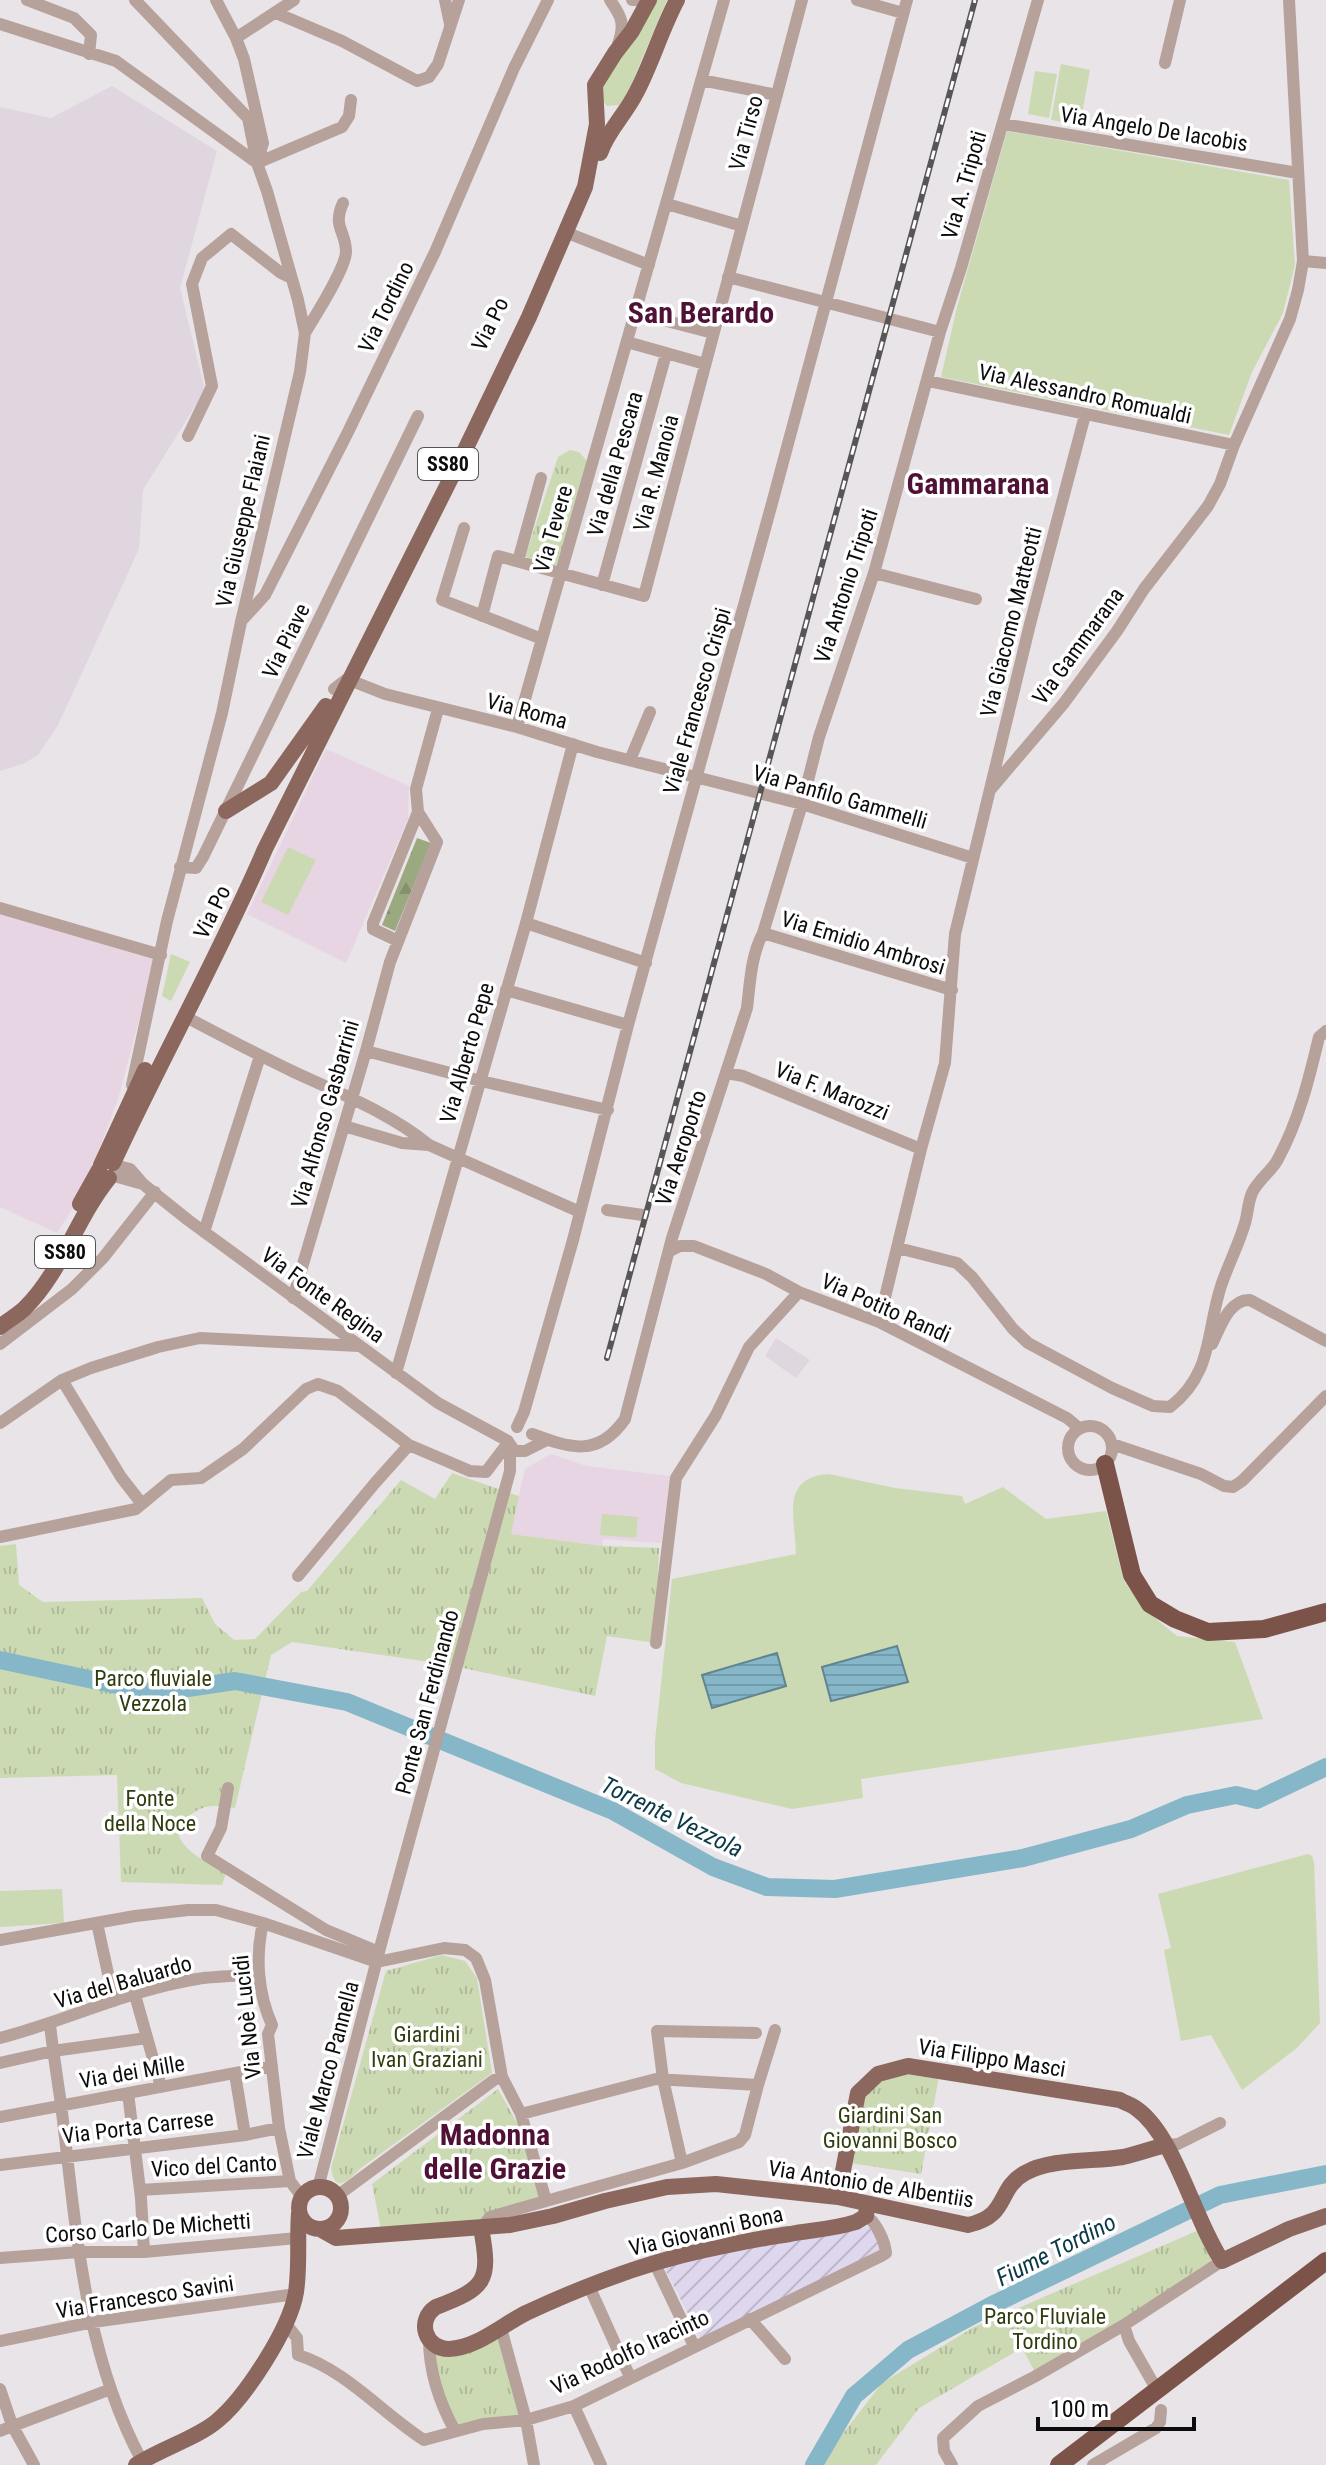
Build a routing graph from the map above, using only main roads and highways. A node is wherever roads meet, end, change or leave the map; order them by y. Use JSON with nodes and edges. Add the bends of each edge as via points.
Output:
{"nodes":[{"id":1,"x":649,"y":0,"type":"edge"},
{"id":2,"x":677,"y":0,"type":"edge"},
{"id":3,"x":596,"y":102,"type":"junction"},
{"id":4,"x":630,"y":104,"type":"junction"},
{"id":5,"x":590,"y":171,"type":"junction"},
{"id":6,"x":563,"y":236,"type":"junction"},
{"id":7,"x":341,"y":684,"type":"junction"},
{"id":8,"x":294,"y":757,"type":"junction"},
{"id":9,"x":226,"y":811,"type":"road end"},
{"id":10,"x":265,"y":849,"type":"junction"},
{"id":11,"x":130,"y":1112,"type":"junction"},
{"id":12,"x":5,"y":1322,"type":"edge"},
{"id":13,"x":1105,"y":1464,"type":"road end"},
{"id":14,"x":1326,"y":1612,"type":"edge"},
{"id":15,"x":1165,"y":2145,"type":"junction"},
{"id":16,"x":838,"y":2197,"type":"junction"},
{"id":17,"x":301,"y":2205,"type":"junction"},
{"id":18,"x":867,"y":2210,"type":"junction"},
{"id":19,"x":1326,"y":2216,"type":"edge"},
{"id":20,"x":339,"y":2217,"type":"junction"},
{"id":21,"x":481,"y":2228,"type":"junction"},
{"id":22,"x":317,"y":2229,"type":"junction"},
{"id":23,"x":356,"y":2235,"type":"junction"},
{"id":24,"x":336,"y":2238,"type":"junction"},
{"id":25,"x":301,"y":2245,"type":"junction"},
{"id":26,"x":1326,"y":2261,"type":"edge"},
{"id":27,"x":139,"y":2463,"type":"edge"},
{"id":28,"x":1059,"y":2465,"type":"edge"}],
"edges":[{"from":1,"to":3,"type":"main road","number":"SS80","via":[[595,85]]},
{"from":2,"to":4,"type":"main road","number":"SS80"},
{"from":3,"to":4,"type":"main road","via":[[605,111]]},
{"from":3,"to":5,"type":"main road","name":"Via Po","number":"SS80"},
{"from":4,"to":5,"type":"main road","name":"Via Po","number":"SS80","via":[[605,138]]},
{"from":5,"to":6,"type":"main road","name":"Via Po","number":"SS80"},
{"from":6,"to":7,"type":"main road","name":"Via Po","number":"SS80","via":[[472,435]]},
{"from":6,"to":7,"type":"main road","name":"Via Po","number":"SS80","via":[[519,312]]},
{"from":7,"to":8,"type":"main road","name":"Via Po","number":"SS80"},
{"from":7,"to":10,"type":"main road","name":"Via Po","number":"SS80"},
{"from":8,"to":9,"type":"main road","via":[[271,783]]},
{"from":8,"to":10,"type":"main road","via":[[301,765],[265,838]]},
{"from":8,"to":11,"type":"main road","name":"Via Po","number":"SS80","via":[[228,909],[142,1076]]},
{"from":10,"to":11,"type":"main road","name":"Via Po","number":"SS80","via":[[237,913]]},
{"from":11,"to":12,"type":"main road","name":"Via Giuseppe Flaiani","number":"SS80","via":[[109,1170],[91,1181],[53,1256]]},
{"from":13,"to":14,"type":"highway","via":[[1132,1575],[1150,1604],[1208,1632],[1264,1629]]},
{"from":15,"to":16,"type":"main road","name":"Via Filippo Masci","via":[[1138,2109],[1120,2100],[908,2066],[878,2074],[858,2093]]},
{"from":15,"to":18,"type":"main road","name":"Via Antonio de Albentiis","via":[[1028,2171],[1009,2186],[995,2214],[982,2222],[968,2225]]},
{"from":15,"to":19,"type":"main road","name":"Via Filippo Masci","via":[[1222,2261]]},
{"from":16,"to":18,"type":"main road","name":"Via Antonio de Albentiis"},
{"from":16,"to":21,"type":"main road","name":"Via Antonio de Albentiis","via":[[716,2184],[667,2187]]},
{"from":17,"to":20,"type":"main road","via":[[309,2190],[329,2189],[337,2196]]},
{"from":17,"to":22,"type":"main road","via":[[304,2223]]},
{"from":17,"to":25,"type":"main road"},
{"from":18,"to":21,"type":"main road","name":"Via Giovanni Bona","via":[[842,2226],[654,2262],[527,2313],[475,2341],[438,2348],[424,2331],[424,2322],[430,2311],[473,2291],[485,2275]]},
{"from":20,"to":22,"type":"main road"},
{"from":20,"to":23,"type":"main road"},
{"from":21,"to":23,"type":"main road","name":"Via Antonio de Albentiis"},
{"from":22,"to":24,"type":"main road"},
{"from":22,"to":25,"type":"main road"},
{"from":23,"to":24,"type":"main road","name":"Via Antonio de Albentiis"},
{"from":24,"to":25,"type":"main road","name":"Via Antonio de Albentiis"},
{"from":25,"to":27,"type":"main road","via":[[296,2294],[286,2324],[250,2384],[215,2423]]},
{"from":26,"to":28,"type":"highway"}]}
